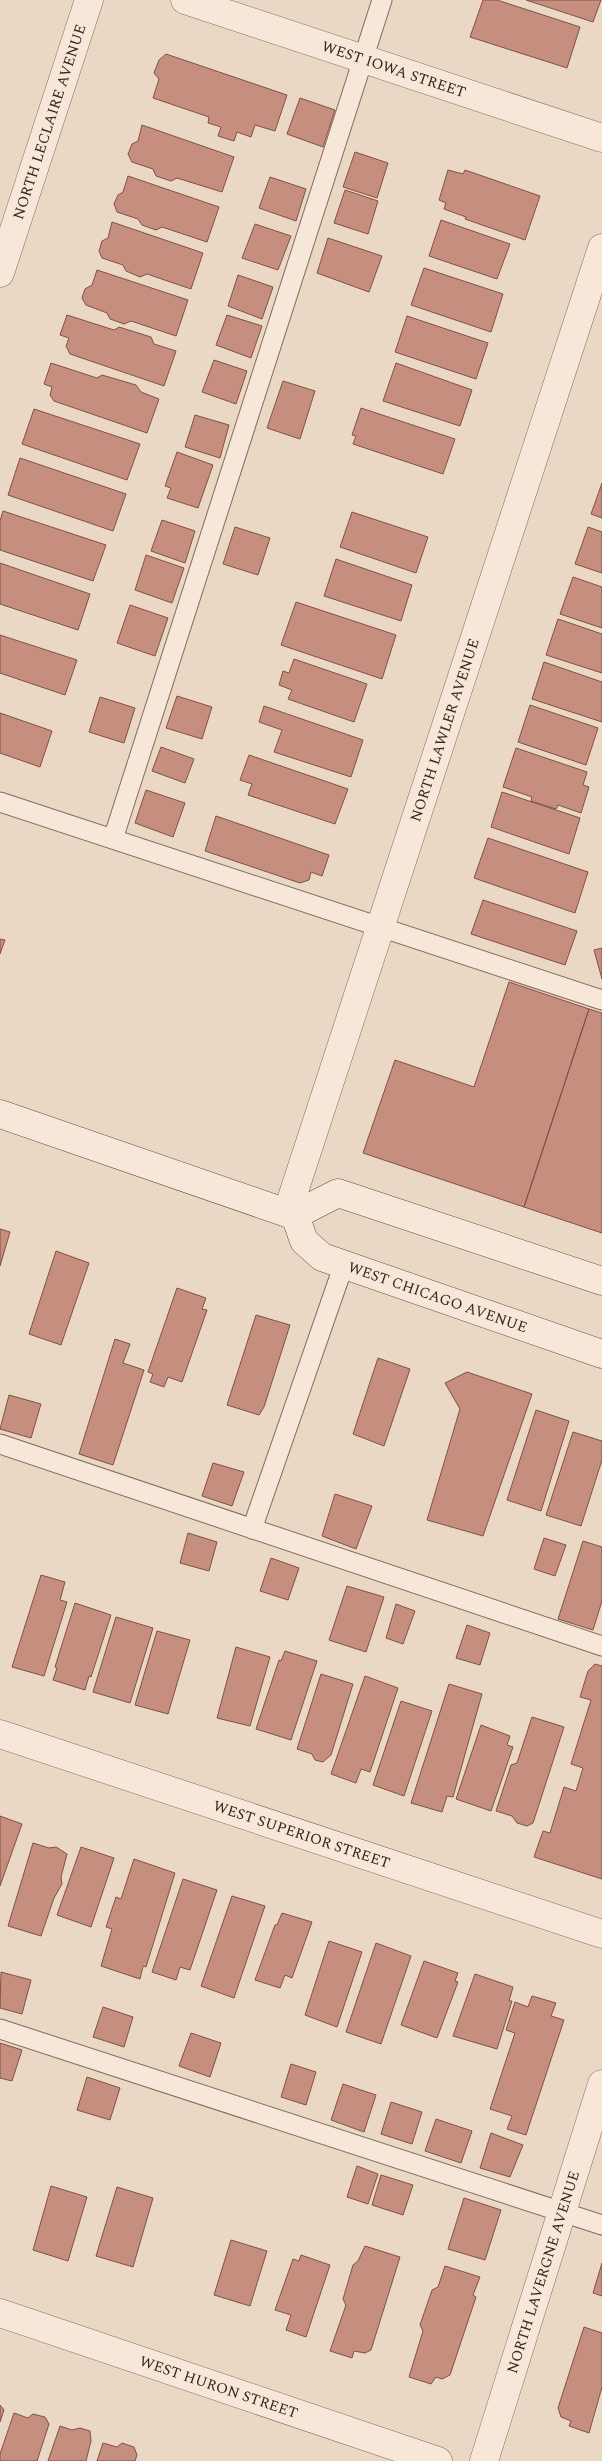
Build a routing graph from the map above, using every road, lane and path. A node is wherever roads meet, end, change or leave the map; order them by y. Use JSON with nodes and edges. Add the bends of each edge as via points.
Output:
{"nodes":[{"id":1,"x":89,"y":0,"type":"edge"},
{"id":2,"x":185,"y":0,"type":"edge"},
{"id":3,"x":382,"y":0,"type":"edge"},
{"id":4,"x":363,"y":59,"type":"junction"},
{"id":5,"x":602,"y":138,"type":"edge"},
{"id":6,"x":602,"y":248,"type":"edge"},
{"id":7,"x":0,"y":273,"type":"edge"},
{"id":8,"x":0,"y":802,"type":"edge"},
{"id":9,"x":113,"y":839,"type":"junction"},
{"id":10,"x":380,"y":927,"type":"junction"},
{"id":11,"x":602,"y":1000,"type":"edge"},
{"id":12,"x":0,"y":1114,"type":"edge"},
{"id":13,"x":291,"y":1214,"type":"junction"},
{"id":14,"x":344,"y":1264,"type":"junction"},
{"id":15,"x":602,"y":1281,"type":"edge"},
{"id":16,"x":602,"y":1354,"type":"edge"},
{"id":17,"x":0,"y":1444,"type":"edge"},
{"id":18,"x":252,"y":1529,"type":"junction"},
{"id":19,"x":602,"y":1646,"type":"edge"},
{"id":20,"x":0,"y":1734,"type":"edge"},
{"id":21,"x":602,"y":1934,"type":"edge"},
{"id":22,"x":0,"y":2028,"type":"edge"},
{"id":23,"x":602,"y":2084,"type":"edge"},
{"id":24,"x":562,"y":2212,"type":"junction"},
{"id":25,"x":602,"y":2225,"type":"edge"},
{"id":26,"x":0,"y":2313,"type":"edge"},
{"id":27,"x":438,"y":2461,"type":"edge"},
{"id":28,"x":484,"y":2461,"type":"edge"}],
"edges":[{"from":1,"to":7,"type":"street","name":"NORTH LECLAIRE AVENUE"},
{"from":2,"to":4,"type":"street","name":"WEST IOWA STREET"},
{"from":3,"to":4,"type":"lane"},
{"from":4,"to":5,"type":"street","name":"WEST IOWA STREET"},
{"from":4,"to":9,"type":"lane"},
{"from":6,"to":10,"type":"street","name":"NORTH LAWLER AVENUE"},
{"from":8,"to":9,"type":"lane"},
{"from":9,"to":10,"type":"lane"},
{"from":10,"to":11,"type":"lane"},
{"from":10,"to":13,"type":"street","name":"NORTH LAWLER AVENUE"},
{"from":12,"to":13,"type":"street"},
{"from":13,"to":14,"type":"street","name":"WEST CHICAGO AVENUE","via":[[304,1240],[322,1257]]},
{"from":13,"to":15,"type":"street","via":[[338,1193]]},
{"from":14,"to":16,"type":"street","name":"WEST CHICAGO AVENUE"},
{"from":14,"to":18,"type":"lane"},
{"from":17,"to":18,"type":"lane"},
{"from":18,"to":19,"type":"lane"},
{"from":20,"to":21,"type":"street","name":"WEST SUPERIOR STREET"},
{"from":22,"to":24,"type":"lane"},
{"from":23,"to":24,"type":"street","name":"NORTH LAVERGNE AVENUE"},
{"from":24,"to":25,"type":"lane"},
{"from":24,"to":28,"type":"street","name":"NORTH LAVERGNE AVENUE"},
{"from":26,"to":27,"type":"street","name":"WEST HURON STREET"}]}
